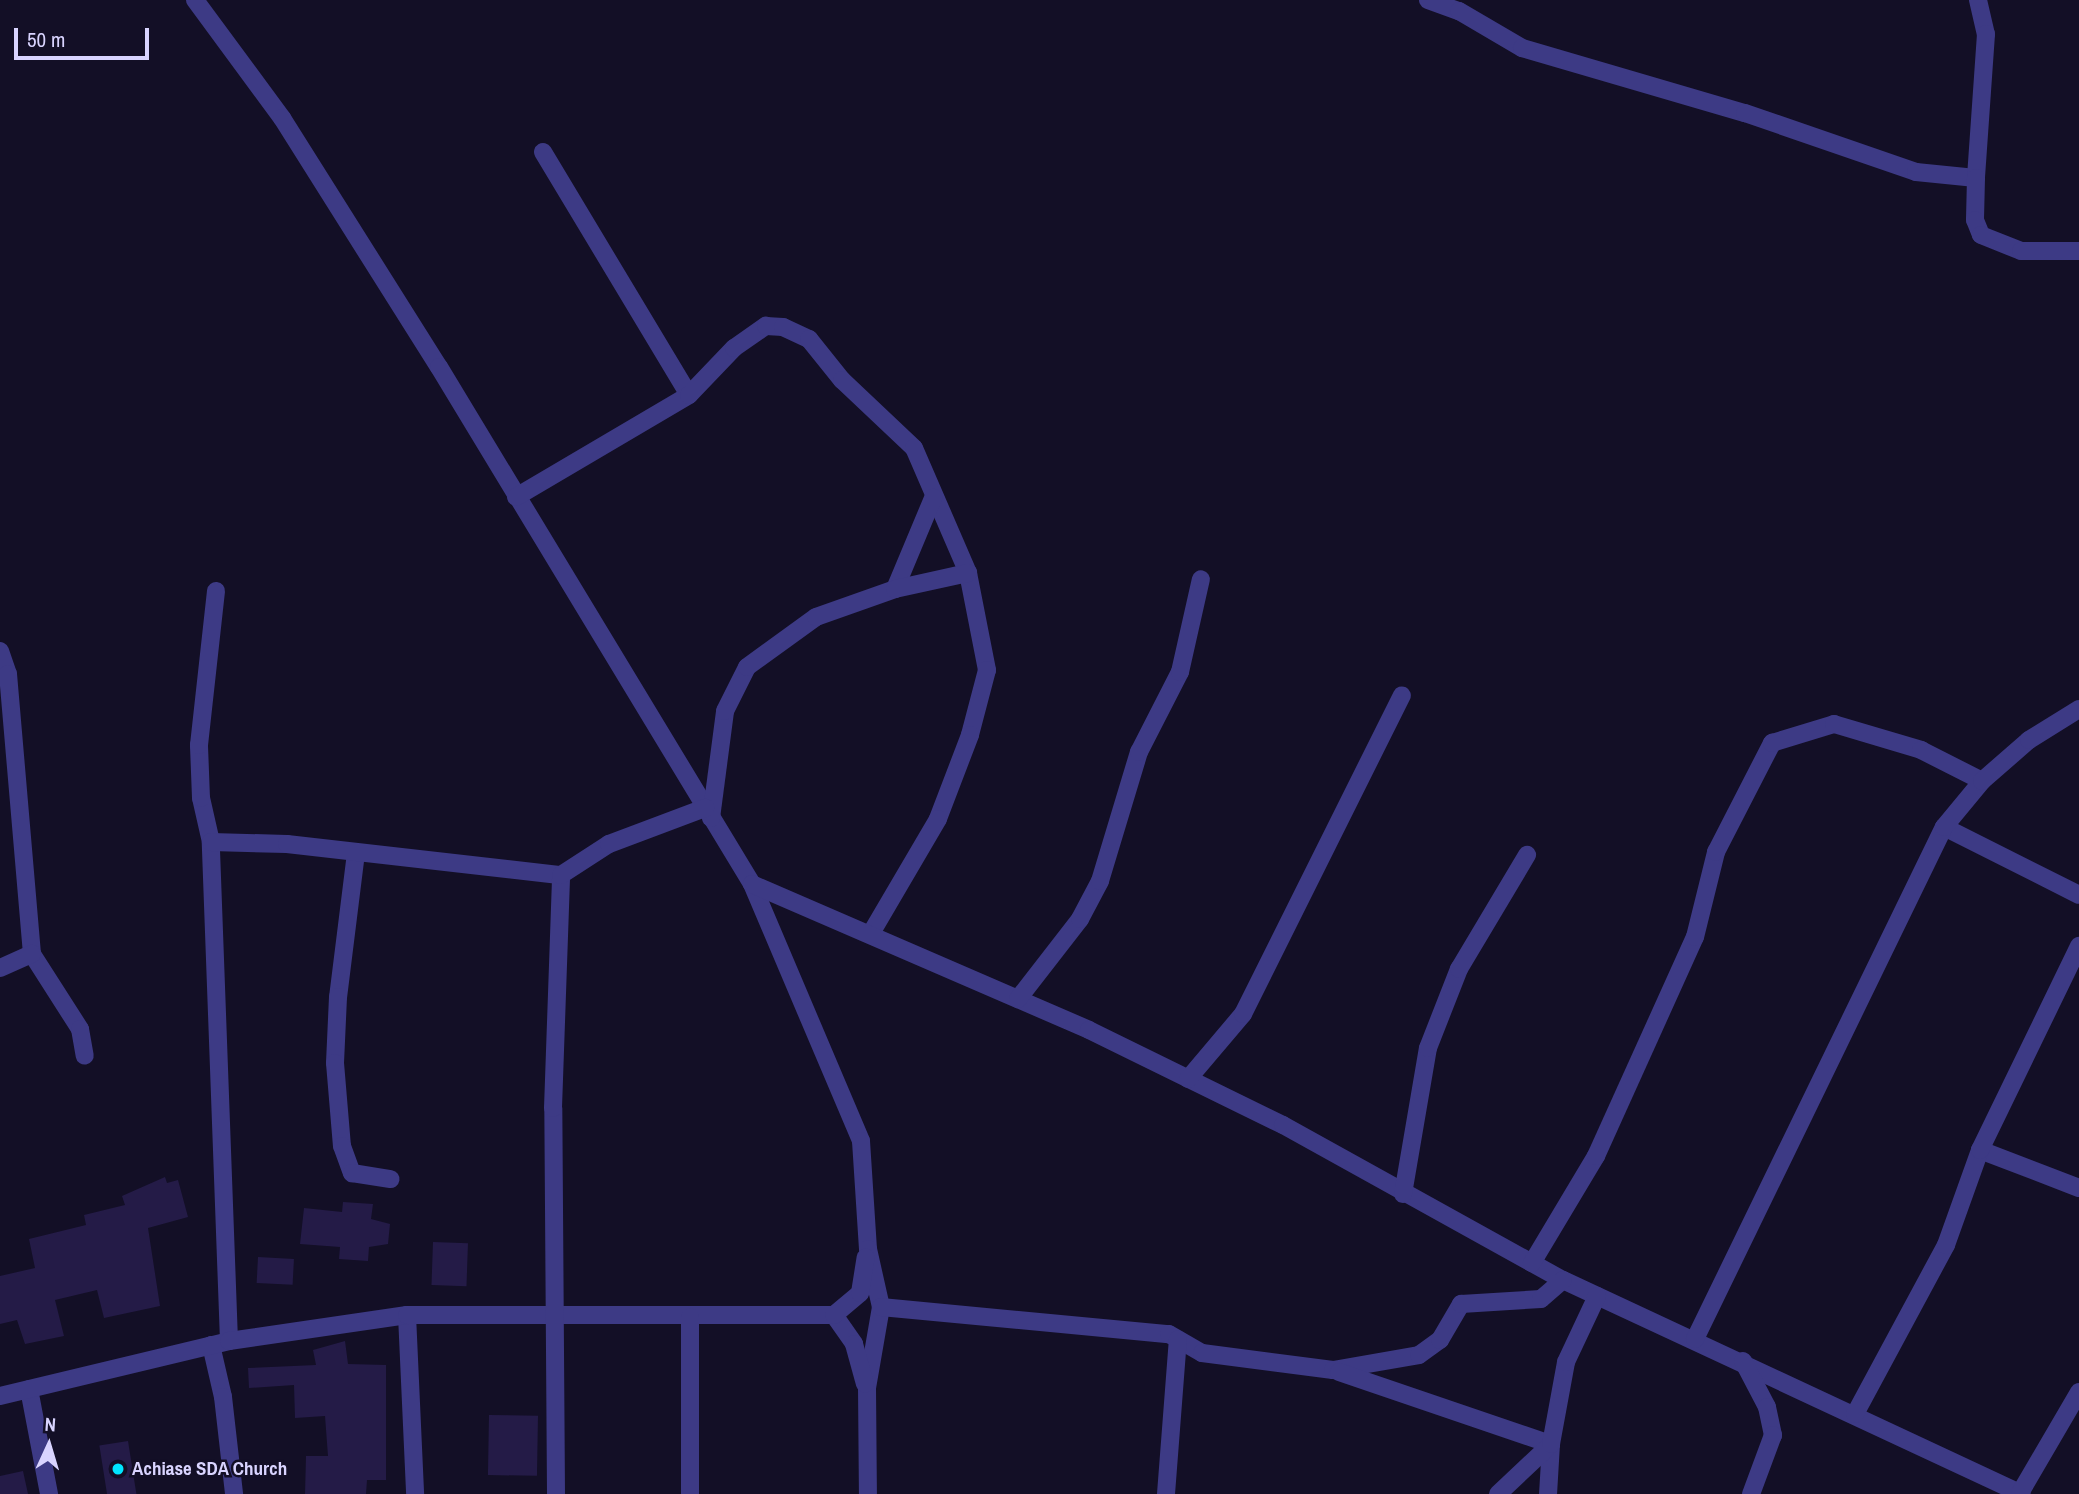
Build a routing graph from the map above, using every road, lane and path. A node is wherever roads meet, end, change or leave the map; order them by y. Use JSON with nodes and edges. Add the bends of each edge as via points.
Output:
{"nodes":[{"id":1,"x":195,"y":0,"type":"edge"},
{"id":2,"x":1428,"y":0,"type":"edge"},
{"id":3,"x":1978,"y":0,"type":"edge"},
{"id":4,"x":543,"y":152,"type":"dead end"},
{"id":5,"x":1976,"y":178,"type":"junction"},
{"id":6,"x":2079,"y":251,"type":"edge"},
{"id":7,"x":689,"y":396,"type":"junction"},
{"id":8,"x":516,"y":497,"type":"junction"},
{"id":9,"x":933,"y":498,"type":"junction"},
{"id":10,"x":968,"y":573,"type":"junction"},
{"id":11,"x":1202,"y":579,"type":"dead end"},
{"id":12,"x":895,"y":589,"type":"junction"},
{"id":13,"x":216,"y":591,"type":"dead end"},
{"id":14,"x":0,"y":651,"type":"edge"},
{"id":15,"x":1402,"y":695,"type":"dead end"},
{"id":16,"x":2079,"y":709,"type":"edge"},
{"id":17,"x":1982,"y":781,"type":"junction"},
{"id":18,"x":708,"y":813,"type":"junction"},
{"id":19,"x":1944,"y":827,"type":"junction"},
{"id":20,"x":211,"y":842,"type":"junction"},
{"id":21,"x":356,"y":853,"type":"junction"},
{"id":22,"x":1527,"y":855,"type":"dead end"},
{"id":23,"x":561,"y":875,"type":"junction"},
{"id":24,"x":752,"y":884,"type":"junction"},
{"id":25,"x":2079,"y":895,"type":"edge"},
{"id":26,"x":870,"y":935,"type":"junction"},
{"id":27,"x":2079,"y":946,"type":"edge"},
{"id":28,"x":32,"y":954,"type":"junction"},
{"id":29,"x":0,"y":968,"type":"edge"},
{"id":30,"x":1018,"y":999,"type":"junction"},
{"id":31,"x":85,"y":1056,"type":"dead end"},
{"id":32,"x":1188,"y":1079,"type":"junction"},
{"id":33,"x":1980,"y":1150,"type":"junction"},
{"id":34,"x":391,"y":1179,"type":"dead end"},
{"id":35,"x":2079,"y":1188,"type":"edge"},
{"id":36,"x":1403,"y":1194,"type":"junction"},
{"id":37,"x":868,"y":1249,"type":"junction"},
{"id":38,"x":1532,"y":1263,"type":"junction"},
{"id":39,"x":1563,"y":1280,"type":"junction"},
{"id":40,"x":1597,"y":1296,"type":"junction"},
{"id":41,"x":881,"y":1307,"type":"junction"},
{"id":42,"x":408,"y":1315,"type":"junction"},
{"id":43,"x":834,"y":1315,"type":"junction"},
{"id":44,"x":690,"y":1317,"type":"junction"},
{"id":45,"x":556,"y":1319,"type":"junction"},
{"id":46,"x":1178,"y":1339,"type":"junction"},
{"id":47,"x":1695,"y":1339,"type":"junction"},
{"id":48,"x":229,"y":1341,"type":"junction"},
{"id":49,"x":211,"y":1345,"type":"junction"},
{"id":50,"x":1743,"y":1361,"type":"junction"},
{"id":51,"x":1333,"y":1370,"type":"junction"},
{"id":52,"x":867,"y":1388,"type":"junction"},
{"id":53,"x":29,"y":1389,"type":"junction"},
{"id":54,"x":2079,"y":1392,"type":"edge"},
{"id":55,"x":0,"y":1396,"type":"edge"},
{"id":56,"x":1855,"y":1414,"type":"junction"},
{"id":57,"x":1551,"y":1444,"type":"junction"},
{"id":58,"x":2021,"y":1493,"type":"edge"},
{"id":59,"x":50,"y":1494,"type":"edge"},
{"id":60,"x":234,"y":1494,"type":"edge"},
{"id":61,"x":415,"y":1494,"type":"edge"},
{"id":62,"x":556,"y":1494,"type":"edge"},
{"id":63,"x":690,"y":1494,"type":"edge"},
{"id":64,"x":868,"y":1494,"type":"edge"},
{"id":65,"x":1166,"y":1494,"type":"edge"},
{"id":66,"x":1498,"y":1494,"type":"edge"},
{"id":67,"x":1548,"y":1494,"type":"edge"},
{"id":68,"x":1751,"y":1494,"type":"edge"}],
"edges":[{"from":1,"to":8,"type":"street","via":[[282,118]]},
{"from":2,"to":5,"type":"street","via":[[1459,11],[1522,48],[1745,113],[1916,172]]},
{"from":3,"to":5,"type":"street","via":[[1986,34]]},
{"from":4,"to":7,"type":"street"},
{"from":5,"to":6,"type":"street","via":[[1975,220],[1981,235],[2021,251]]},
{"from":7,"to":8,"type":"street"},
{"from":7,"to":9,"type":"street","via":[[734,348],[766,326],[783,327],[809,339],[842,380],[906,439],[924,468]]},
{"from":8,"to":18,"type":"street","via":[[635,684]]},
{"from":9,"to":10,"type":"street"},
{"from":9,"to":12,"type":"street"},
{"from":10,"to":12,"type":"street"},
{"from":10,"to":26,"type":"street","via":[[987,670],[970,735],[938,819]]},
{"from":11,"to":30,"type":"street","via":[[1180,672],[1139,752],[1100,881],[1080,919]]},
{"from":12,"to":18,"type":"street","via":[[817,617],[747,667],[725,711]]},
{"from":13,"to":20,"type":"street","via":[[199,745],[201,798]]},
{"from":14,"to":28,"type":"street","via":[[8,674]]},
{"from":15,"to":32,"type":"street","via":[[1243,1014]]},
{"from":16,"to":17,"type":"street","via":[[2029,740]]},
{"from":17,"to":19,"type":"street"},
{"from":17,"to":38,"type":"street","via":[[1922,750],[1834,724],[1772,743],[1716,852],[1695,937],[1596,1156]]},
{"from":18,"to":23,"type":"street","via":[[609,844]]},
{"from":18,"to":24,"type":"street"},
{"from":19,"to":25,"type":"street"},
{"from":19,"to":47,"type":"street"},
{"from":20,"to":21,"type":"street"},
{"from":20,"to":48,"type":"street"},
{"from":21,"to":23,"type":"street"},
{"from":21,"to":34,"type":"street","via":[[336,1050],[342,1146],[352,1173]]},
{"from":22,"to":36,"type":"street","via":[[1459,969],[1428,1048]]},
{"from":23,"to":45,"type":"street","via":[[553,1108]]},
{"from":24,"to":26,"type":"street"},
{"from":24,"to":37,"type":"street","via":[[861,1141]]},
{"from":26,"to":30,"type":"street"},
{"from":27,"to":33,"type":"street"},
{"from":28,"to":29,"type":"street"},
{"from":28,"to":31,"type":"street","via":[[80,1029]]},
{"from":30,"to":32,"type":"street"},
{"from":32,"to":36,"type":"street"},
{"from":33,"to":35,"type":"street"},
{"from":33,"to":56,"type":"street","via":[[1946,1245]]},
{"from":36,"to":38,"type":"street"},
{"from":37,"to":41,"type":"street"},
{"from":37,"to":43,"type":"street","via":[[860,1293]]},
{"from":38,"to":39,"type":"street"},
{"from":39,"to":40,"type":"street"},
{"from":39,"to":51,"type":"street","via":[[1541,1299],[1461,1304],[1440,1340],[1419,1354]]},
{"from":40,"to":47,"type":"street"},
{"from":40,"to":57,"type":"street","via":[[1566,1362]]},
{"from":41,"to":46,"type":"street"},
{"from":41,"to":52,"type":"street"},
{"from":42,"to":45,"type":"street"},
{"from":42,"to":48,"type":"street"},
{"from":42,"to":61,"type":"street"},
{"from":43,"to":44,"type":"street"},
{"from":43,"to":52,"type":"street","via":[[854,1344]]},
{"from":44,"to":45,"type":"street"},
{"from":44,"to":63,"type":"street"},
{"from":45,"to":62,"type":"street"},
{"from":46,"to":51,"type":"street","via":[[1202,1353]]},
{"from":46,"to":65,"type":"street"},
{"from":47,"to":50,"type":"street"},
{"from":48,"to":49,"type":"street"},
{"from":49,"to":53,"type":"street"},
{"from":49,"to":60,"type":"street"},
{"from":50,"to":56,"type":"street"},
{"from":50,"to":68,"type":"street","via":[[1767,1407],[1773,1435]]},
{"from":51,"to":57,"type":"street"},
{"from":52,"to":64,"type":"street"},
{"from":53,"to":55,"type":"street"},
{"from":53,"to":59,"type":"street"},
{"from":54,"to":58,"type":"street"},
{"from":56,"to":58,"type":"street"},
{"from":57,"to":66,"type":"street"},
{"from":57,"to":67,"type":"street"}]}
